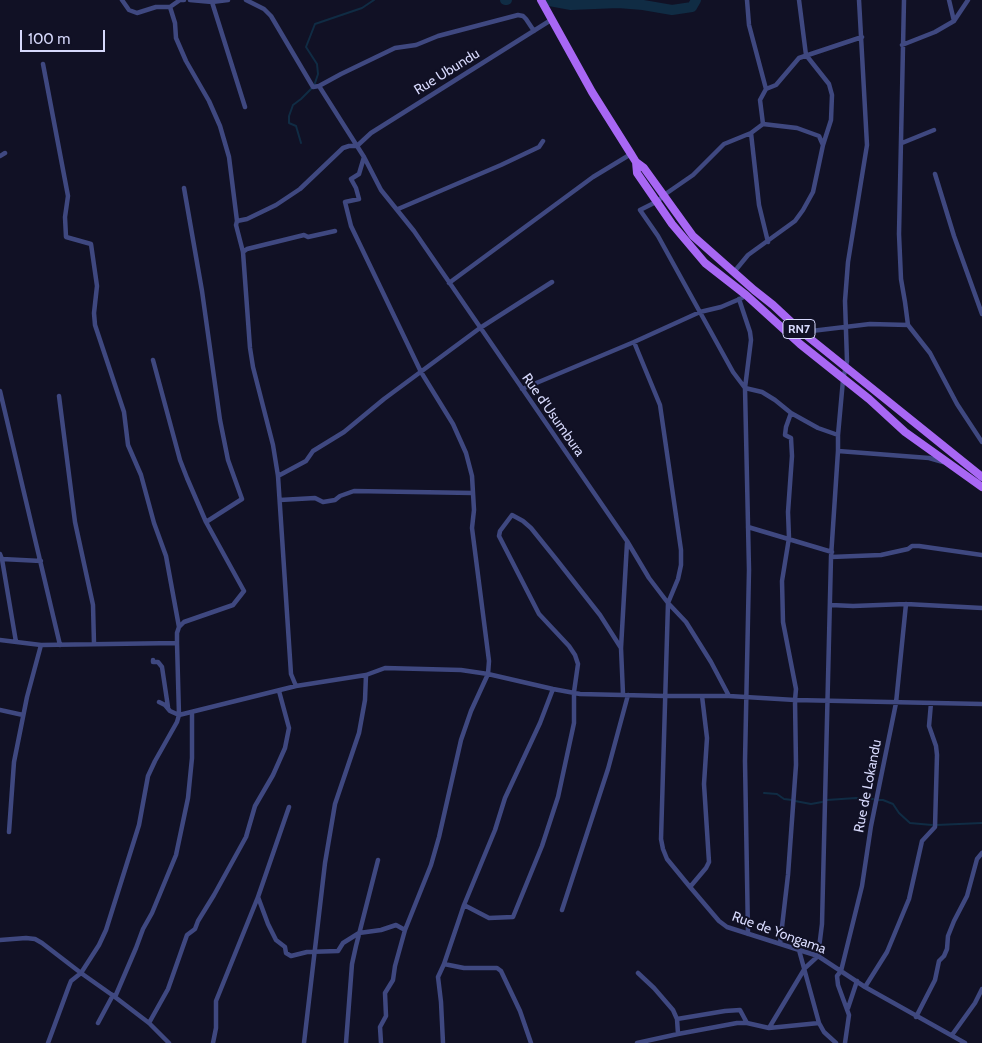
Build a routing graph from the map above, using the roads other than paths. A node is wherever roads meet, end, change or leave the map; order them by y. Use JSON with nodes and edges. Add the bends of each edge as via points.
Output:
{"nodes":[{"id":1,"x":122,"y":0,"type":"edge"},
{"id":2,"x":184,"y":0,"type":"edge"},
{"id":3,"x":190,"y":0,"type":"edge"},
{"id":4,"x":228,"y":0,"type":"edge"},
{"id":5,"x":246,"y":0,"type":"edge"},
{"id":6,"x":747,"y":0,"type":"edge"},
{"id":7,"x":799,"y":0,"type":"edge"},
{"id":8,"x":859,"y":0,"type":"edge"},
{"id":9,"x":904,"y":0,"type":"edge"},
{"id":10,"x":949,"y":0,"type":"edge"},
{"id":11,"x":968,"y":0,"type":"edge"},
{"id":12,"x":212,"y":2,"type":"junction"},
{"id":13,"x":542,"y":4,"type":"edge"},
{"id":14,"x":170,"y":7,"type":"junction"},
{"id":15,"x":551,"y":20,"type":"junction"},
{"id":16,"x":954,"y":21,"type":"junction"},
{"id":17,"x":534,"y":31,"type":"junction"},
{"id":18,"x":862,"y":37,"type":"junction"},
{"id":19,"x":902,"y":45,"type":"junction"},
{"id":20,"x":806,"y":55,"type":"junction"},
{"id":21,"x":43,"y":64,"type":"dead end"},
{"id":22,"x":319,"y":86,"type":"junction"},
{"id":23,"x":766,"y":89,"type":"junction"},
{"id":24,"x":245,"y":107,"type":"dead end"},
{"id":25,"x":763,"y":124,"type":"junction"},
{"id":26,"x":934,"y":130,"type":"dead end"},
{"id":27,"x":751,"y":133,"type":"junction"},
{"id":28,"x":543,"y":141,"type":"dead end"},
{"id":29,"x":902,"y":143,"type":"junction"},
{"id":30,"x":823,"y":145,"type":"junction"},
{"id":31,"x":357,"y":146,"type":"junction"},
{"id":32,"x":631,"y":154,"type":"junction"},
{"id":33,"x":364,"y":157,"type":"junction"},
{"id":34,"x":636,"y":162,"type":"junction"},
{"id":35,"x":935,"y":174,"type":"dead end"},
{"id":36,"x":184,"y":188,"type":"dead end"},
{"id":37,"x":664,"y":195,"type":"junction"},
{"id":38,"x":658,"y":202,"type":"junction"},
{"id":39,"x":398,"y":209,"type":"junction"},
{"id":40,"x":237,"y":221,"type":"junction"},
{"id":41,"x":335,"y":231,"type":"dead end"},
{"id":42,"x":693,"y":236,"type":"junction"},
{"id":43,"x":686,"y":242,"type":"junction"},
{"id":44,"x":768,"y":242,"type":"junction"},
{"id":45,"x":243,"y":252,"type":"junction"},
{"id":46,"x":734,"y":272,"type":"junction"},
{"id":47,"x":552,"y":282,"type":"dead end"},
{"id":48,"x":449,"y":283,"type":"junction"},
{"id":49,"x":754,"y":290,"type":"junction"},
{"id":50,"x":743,"y":297,"type":"junction"},
{"id":51,"x":700,"y":312,"type":"junction"},
{"id":52,"x":982,"y":314,"type":"edge"},
{"id":53,"x":908,"y":325,"type":"junction"},
{"id":54,"x":846,"y":327,"type":"junction"},
{"id":55,"x":480,"y":328,"type":"junction"},
{"id":56,"x":802,"y":332,"type":"junction"},
{"id":57,"x":634,"y":342,"type":"junction"},
{"id":58,"x":153,"y":360,"type":"dead end"},
{"id":59,"x":846,"y":367,"type":"junction"},
{"id":60,"x":421,"y":372,"type":"junction"},
{"id":61,"x":843,"y":380,"type":"junction"},
{"id":62,"x":745,"y":388,"type":"junction"},
{"id":63,"x":522,"y":389,"type":"junction"},
{"id":64,"x":0,"y":391,"type":"edge"},
{"id":65,"x":59,"y":396,"type":"dead end"},
{"id":66,"x":791,"y":413,"type":"junction"},
{"id":67,"x":838,"y":435,"type":"junction"},
{"id":68,"x":982,"y":442,"type":"edge"},
{"id":69,"x":838,"y":451,"type":"junction"},
{"id":70,"x":946,"y":463,"type":"junction"},
{"id":71,"x":966,"y":464,"type":"junction"},
{"id":72,"x":979,"y":475,"type":"edge"},
{"id":73,"x":278,"y":476,"type":"junction"},
{"id":74,"x":982,"y":487,"type":"edge"},
{"id":75,"x":473,"y":493,"type":"junction"},
{"id":76,"x":280,"y":500,"type":"junction"},
{"id":77,"x":206,"y":522,"type":"junction"},
{"id":78,"x":748,"y":527,"type":"junction"},
{"id":79,"x":788,"y":538,"type":"junction"},
{"id":80,"x":627,"y":541,"type":"junction"},
{"id":81,"x":832,"y":554,"type":"junction"},
{"id":82,"x":982,"y":555,"type":"edge"},
{"id":83,"x":1,"y":556,"type":"edge"},
{"id":84,"x":41,"y":561,"type":"junction"},
{"id":85,"x":668,"y":603,"type":"junction"},
{"id":86,"x":906,"y":604,"type":"junction"},
{"id":87,"x":831,"y":605,"type":"junction"},
{"id":88,"x":982,"y":608,"type":"edge"},
{"id":89,"x":180,"y":627,"type":"junction"},
{"id":90,"x":0,"y":640,"type":"edge"},
{"id":91,"x":16,"y":642,"type":"junction"},
{"id":92,"x":177,"y":643,"type":"junction"},
{"id":93,"x":60,"y":644,"type":"junction"},
{"id":94,"x":94,"y":644,"type":"junction"},
{"id":95,"x":41,"y":645,"type":"junction"},
{"id":96,"x":621,"y":648,"type":"junction"},
{"id":97,"x":153,"y":660,"type":"dead end"},
{"id":98,"x":488,"y":674,"type":"junction"},
{"id":99,"x":366,"y":675,"type":"junction"},
{"id":100,"x":296,"y":686,"type":"junction"},
{"id":101,"x":553,"y":689,"type":"junction"},
{"id":102,"x":279,"y":691,"type":"junction"},
{"id":103,"x":574,"y":692,"type":"junction"},
{"id":104,"x":626,"y":695,"type":"junction"},
{"id":105,"x":665,"y":696,"type":"junction"},
{"id":106,"x":702,"y":696,"type":"junction"},
{"id":107,"x":729,"y":696,"type":"junction"},
{"id":108,"x":746,"y":697,"type":"junction"},
{"id":109,"x":795,"y":700,"type":"junction"},
{"id":110,"x":827,"y":701,"type":"junction"},
{"id":111,"x":159,"y":702,"type":"dead end"},
{"id":112,"x":896,"y":703,"type":"junction"},
{"id":113,"x":931,"y":703,"type":"junction"},
{"id":114,"x":982,"y":704,"type":"edge"},
{"id":115,"x":168,"y":708,"type":"junction"},
{"id":116,"x":0,"y":710,"type":"edge"},
{"id":117,"x":192,"y":712,"type":"junction"},
{"id":118,"x":179,"y":714,"type":"junction"},
{"id":119,"x":23,"y":715,"type":"junction"},
{"id":120,"x":289,"y":807,"type":"dead end"},
{"id":121,"x":9,"y":832,"type":"dead end"},
{"id":122,"x":982,"y":853,"type":"edge"},
{"id":123,"x":378,"y":860,"type":"dead end"},
{"id":124,"x":690,"y":887,"type":"junction"},
{"id":125,"x":258,"y":897,"type":"junction"},
{"id":126,"x":464,"y":905,"type":"junction"},
{"id":127,"x":562,"y":910,"type":"dead end"},
{"id":128,"x":406,"y":930,"type":"junction"},
{"id":129,"x":359,"y":933,"type":"junction"},
{"id":130,"x":748,"y":934,"type":"junction"},
{"id":131,"x":0,"y":940,"type":"edge"},
{"id":132,"x":780,"y":944,"type":"junction"},
{"id":133,"x":799,"y":950,"type":"junction"},
{"id":134,"x":316,"y":952,"type":"junction"},
{"id":135,"x":818,"y":956,"type":"junction"},
{"id":136,"x":444,"y":964,"type":"junction"},
{"id":137,"x":805,"y":968,"type":"junction"},
{"id":138,"x":841,"y":971,"type":"junction"},
{"id":139,"x":80,"y":973,"type":"junction"},
{"id":140,"x":638,"y":973,"type":"dead end"},
{"id":141,"x":857,"y":981,"type":"junction"},
{"id":142,"x":865,"y":987,"type":"junction"},
{"id":143,"x":982,"y":989,"type":"edge"},
{"id":144,"x":114,"y":996,"type":"junction"},
{"id":145,"x":848,"y":1008,"type":"junction"},
{"id":146,"x":916,"y":1016,"type":"junction"},
{"id":147,"x":677,"y":1018,"type":"junction"},
{"id":148,"x":98,"y":1023,"type":"dead end"},
{"id":149,"x":149,"y":1023,"type":"junction"},
{"id":150,"x":747,"y":1023,"type":"junction"},
{"id":151,"x":819,"y":1023,"type":"junction"},
{"id":152,"x":769,"y":1028,"type":"junction"},
{"id":153,"x":678,"y":1034,"type":"junction"},
{"id":154,"x":952,"y":1035,"type":"junction"},
{"id":155,"x":48,"y":1043,"type":"edge"},
{"id":156,"x":169,"y":1043,"type":"edge"},
{"id":157,"x":213,"y":1043,"type":"edge"},
{"id":158,"x":304,"y":1043,"type":"edge"},
{"id":159,"x":346,"y":1043,"type":"edge"},
{"id":160,"x":381,"y":1043,"type":"edge"},
{"id":161,"x":443,"y":1043,"type":"edge"},
{"id":162,"x":531,"y":1043,"type":"edge"},
{"id":163,"x":637,"y":1043,"type":"edge"},
{"id":164,"x":836,"y":1043,"type":"edge"},
{"id":165,"x":846,"y":1043,"type":"edge"},
{"id":166,"x":964,"y":1043,"type":"edge"}],
"edges":[{"from":1,"to":14,"type":"street","via":[[137,13],[156,7]]},
{"from":2,"to":14,"type":"street"},
{"from":3,"to":12,"type":"street"},
{"from":4,"to":12,"type":"street"},
{"from":5,"to":22,"type":"street","name":"Rue d'Usumbura","via":[[264,8],[271,16],[312,87]]},
{"from":6,"to":23,"type":"street","via":[[749,25]]},
{"from":7,"to":20,"type":"street"},
{"from":8,"to":18,"type":"street"},
{"from":9,"to":19,"type":"street"},
{"from":10,"to":16,"type":"street"},
{"from":11,"to":16,"type":"street"},
{"from":12,"to":24,"type":"street"},
{"from":13,"to":15,"type":"main road","number":"RN7"},
{"from":14,"to":40,"type":"street","via":[[176,38],[210,101],[226,140]]},
{"from":15,"to":17,"type":"street","name":"Rue Ubundu"},
{"from":15,"to":32,"type":"main road","number":"RN7"},
{"from":16,"to":19,"type":"street"},
{"from":17,"to":22,"type":"street","via":[[523,16],[518,16],[438,36],[416,45],[395,48]]},
{"from":17,"to":31,"type":"street","name":"Rue Ubundu","via":[[371,132]]},
{"from":18,"to":20,"type":"street"},
{"from":18,"to":54,"type":"street","via":[[867,144],[848,262]]},
{"from":19,"to":29,"type":"street"},
{"from":20,"to":23,"type":"street","via":[[799,58],[776,85]]},
{"from":20,"to":30,"type":"street","via":[[829,84],[832,95],[831,120]]},
{"from":21,"to":89,"type":"street","via":[[68,196],[66,237],[91,244],[97,286],[95,325],[124,412],[128,445],[166,556]]},
{"from":22,"to":31,"type":"street","name":"Rue d'Usumbura"},
{"from":23,"to":25,"type":"street","via":[[760,100]]},
{"from":25,"to":27,"type":"street"},
{"from":25,"to":30,"type":"street","via":[[797,128],[819,136]]},
{"from":26,"to":29,"type":"street"},
{"from":27,"to":37,"type":"street","via":[[724,144],[692,175]]},
{"from":27,"to":44,"type":"street","via":[[759,205]]},
{"from":28,"to":39,"type":"street","via":[[539,147],[502,165]]},
{"from":29,"to":53,"type":"street","via":[[900,280]]},
{"from":30,"to":44,"type":"street","via":[[813,192],[795,221]]},
{"from":31,"to":33,"type":"street","name":"Rue d'Usumbura"},
{"from":31,"to":40,"type":"street","name":"Rue Ubundu","via":[[343,148],[300,190],[276,205]]},
{"from":32,"to":34,"type":"main road","number":"RN7"},
{"from":32,"to":48,"type":"street","via":[[593,177]]},
{"from":33,"to":39,"type":"street","name":"Rue d'Usumbura","via":[[381,190]]},
{"from":33,"to":60,"type":"street","via":[[358,174],[351,179],[359,199],[345,202],[351,226]]},
{"from":34,"to":37,"type":"main road","number":"RN7"},
{"from":34,"to":38,"type":"main road","number":"RN7","via":[[637,173]]},
{"from":35,"to":52,"type":"street"},
{"from":36,"to":77,"type":"street","via":[[220,420],[228,460],[242,499]]},
{"from":37,"to":38,"type":"street"},
{"from":37,"to":42,"type":"main road","number":"RN7"},
{"from":38,"to":43,"type":"main road","number":"RN7"},
{"from":38,"to":51,"type":"street","via":[[640,210]]},
{"from":39,"to":48,"type":"street","name":"Rue d'Usumbura"},
{"from":40,"to":45,"type":"street"},
{"from":41,"to":45,"type":"street","via":[[304,235]]},
{"from":42,"to":43,"type":"main road"},
{"from":42,"to":46,"type":"main road","number":"RN7"},
{"from":43,"to":50,"type":"main road","number":"RN7"},
{"from":44,"to":46,"type":"street","via":[[748,255]]},
{"from":45,"to":73,"type":"street","via":[[250,348]]},
{"from":46,"to":49,"type":"main road","number":"RN7"},
{"from":47,"to":55,"type":"street"},
{"from":48,"to":55,"type":"street","name":"Rue d'Usumbura"},
{"from":49,"to":50,"type":"street"},
{"from":49,"to":56,"type":"main road","number":"RN7"},
{"from":50,"to":51,"type":"street"},
{"from":50,"to":61,"type":"main road","number":"RN7"},
{"from":50,"to":62,"type":"street","via":[[751,340]]},
{"from":51,"to":57,"type":"street"},
{"from":51,"to":62,"type":"street"},
{"from":53,"to":54,"type":"street"},
{"from":53,"to":68,"type":"street","via":[[930,353]]},
{"from":54,"to":56,"type":"street"},
{"from":54,"to":59,"type":"street"},
{"from":55,"to":60,"type":"street"},
{"from":55,"to":63,"type":"street","name":"Rue d'Usumbura"},
{"from":56,"to":59,"type":"main road","number":"RN7"},
{"from":57,"to":63,"type":"street"},
{"from":57,"to":85,"type":"street","via":[[660,405],[681,550],[678,579]]},
{"from":58,"to":77,"type":"street","via":[[180,460]]},
{"from":59,"to":61,"type":"street"},
{"from":59,"to":71,"type":"main road","number":"RN7"},
{"from":60,"to":73,"type":"street","via":[[344,432],[313,451],[306,460]]},
{"from":60,"to":75,"type":"street","via":[[454,424],[472,476]]},
{"from":61,"to":67,"type":"street"},
{"from":61,"to":70,"type":"main road","number":"RN7"},
{"from":62,"to":66,"type":"street","via":[[762,392]]},
{"from":62,"to":78,"type":"street"},
{"from":63,"to":80,"type":"street","name":"Rue d'Usumbura"},
{"from":64,"to":84,"type":"street"},
{"from":65,"to":94,"type":"street","via":[[74,522],[93,605]]},
{"from":66,"to":67,"type":"street"},
{"from":66,"to":79,"type":"street","via":[[785,435],[791,438],[792,456]]},
{"from":67,"to":69,"type":"street"},
{"from":69,"to":70,"type":"street","via":[[929,458]]},
{"from":69,"to":81,"type":"street"},
{"from":70,"to":71,"type":"street"},
{"from":70,"to":72,"type":"main road","number":"RN7"},
{"from":71,"to":72,"type":"main road","number":"RN7"},
{"from":72,"to":74,"type":"main road","number":"RN7"},
{"from":73,"to":76,"type":"street"},
{"from":75,"to":76,"type":"street","via":[[354,491],[323,502],[315,498]]},
{"from":75,"to":98,"type":"street","via":[[472,528],[489,660]]},
{"from":76,"to":100,"type":"street","via":[[291,674]]},
{"from":77,"to":89,"type":"street","via":[[244,591],[233,605],[184,622]]},
{"from":78,"to":79,"type":"street"},
{"from":78,"to":108,"type":"street"},
{"from":79,"to":81,"type":"street"},
{"from":79,"to":109,"type":"street","via":[[783,569],[783,622],[794,672]]},
{"from":80,"to":85,"type":"street","name":"Rue d'Usumbura"},
{"from":80,"to":96,"type":"street"},
{"from":81,"to":82,"type":"street","via":[[880,555],[919,546]]},
{"from":81,"to":87,"type":"street"},
{"from":83,"to":84,"type":"street"},
{"from":83,"to":91,"type":"street"},
{"from":84,"to":93,"type":"street"},
{"from":85,"to":105,"type":"street","name":"Rue de Yongama"},
{"from":85,"to":107,"type":"street","name":"Rue d'Usumbura","via":[[686,622]]},
{"from":86,"to":87,"type":"street"},
{"from":86,"to":88,"type":"street"},
{"from":86,"to":112,"type":"street","name":"Rue de Lokandu"},
{"from":87,"to":110,"type":"street"},
{"from":89,"to":92,"type":"street"},
{"from":90,"to":91,"type":"street"},
{"from":91,"to":95,"type":"street"},
{"from":92,"to":94,"type":"street"},
{"from":92,"to":118,"type":"street"},
{"from":93,"to":94,"type":"street"},
{"from":93,"to":95,"type":"street"},
{"from":95,"to":119,"type":"street"},
{"from":96,"to":103,"type":"street","via":[[531,528],[512,515],[499,536],[539,614],[575,655],[578,664]]},
{"from":96,"to":104,"type":"street"},
{"from":97,"to":115,"type":"street","via":[[162,666]]},
{"from":98,"to":99,"type":"street","via":[[385,668]]},
{"from":98,"to":101,"type":"street"},
{"from":98,"to":128,"type":"street","via":[[461,740],[431,865]]},
{"from":99,"to":100,"type":"street"},
{"from":99,"to":134,"type":"street","via":[[359,733],[335,804]]},
{"from":100,"to":102,"type":"street"},
{"from":101,"to":103,"type":"street"},
{"from":101,"to":126,"type":"street","via":[[505,798]]},
{"from":102,"to":117,"type":"street"},
{"from":102,"to":149,"type":"street","via":[[289,728],[285,748],[241,845],[195,929],[187,935],[168,989]]},
{"from":103,"to":104,"type":"street"},
{"from":103,"to":126,"type":"street","via":[[574,723],[558,796],[518,908],[513,917],[489,918]]},
{"from":104,"to":105,"type":"street"},
{"from":104,"to":127,"type":"street","via":[[608,769]]},
{"from":105,"to":106,"type":"street"},
{"from":105,"to":124,"type":"street","name":"Rue de Yongama","via":[[662,849]]},
{"from":106,"to":107,"type":"street"},
{"from":106,"to":124,"type":"street","via":[[707,738],[704,784],[709,862]]},
{"from":107,"to":108,"type":"street"},
{"from":108,"to":109,"type":"street"},
{"from":108,"to":130,"type":"street"},
{"from":109,"to":110,"type":"street"},
{"from":109,"to":132,"type":"street","via":[[796,765]]},
{"from":110,"to":112,"type":"street"},
{"from":110,"to":135,"type":"street","via":[[822,924]]},
{"from":111,"to":115,"type":"street"},
{"from":112,"to":113,"type":"street"},
{"from":112,"to":138,"type":"street","name":"Rue de Lokandu","via":[[862,886]]},
{"from":113,"to":114,"type":"street"},
{"from":113,"to":142,"type":"street","via":[[929,726],[937,756],[935,827],[922,841],[910,899],[887,952]]},
{"from":115,"to":118,"type":"street"},
{"from":116,"to":119,"type":"street"},
{"from":117,"to":118,"type":"street"},
{"from":117,"to":144,"type":"street","via":[[188,798],[176,855]]},
{"from":118,"to":139,"type":"street","via":[[148,776],[139,825],[106,930]]},
{"from":119,"to":121,"type":"street","via":[[14,762]]},
{"from":120,"to":125,"type":"street"},
{"from":122,"to":146,"type":"street","via":[[948,936],[947,949],[939,961],[935,980]]},
{"from":123,"to":129,"type":"street"},
{"from":124,"to":130,"type":"street","name":"Rue de Yongama","via":[[726,927]]},
{"from":125,"to":134,"type":"street","via":[[272,932],[286,953],[291,956]]},
{"from":125,"to":157,"type":"street","via":[[216,1001]]},
{"from":126,"to":136,"type":"street"},
{"from":128,"to":129,"type":"street","via":[[396,925]]},
{"from":128,"to":160,"type":"street","via":[[394,966],[393,980],[385,993],[386,1016],[380,1027]]},
{"from":129,"to":134,"type":"street","via":[[343,943],[338,951]]},
{"from":129,"to":159,"type":"street","via":[[352,964]]},
{"from":130,"to":132,"type":"street","name":"Rue de Yongama"},
{"from":131,"to":139,"type":"street","via":[[35,940]]},
{"from":132,"to":133,"type":"street","name":"Rue de Yongama"},
{"from":133,"to":135,"type":"street","name":"Rue de Yongama"},
{"from":133,"to":137,"type":"street"},
{"from":134,"to":158,"type":"street"},
{"from":135,"to":137,"type":"street"},
{"from":135,"to":138,"type":"street","name":"Rue de Yongama"},
{"from":136,"to":161,"type":"street","via":[[438,977]]},
{"from":136,"to":162,"type":"street","via":[[502,971]]},
{"from":137,"to":151,"type":"street"},
{"from":137,"to":152,"type":"street"},
{"from":138,"to":141,"type":"street","name":"Rue de Yongama"},
{"from":138,"to":145,"type":"street","name":"Rue de Lokandu","via":[[837,981]]},
{"from":139,"to":144,"type":"street"},
{"from":139,"to":155,"type":"street","via":[[68,986]]},
{"from":140,"to":147,"type":"street"},
{"from":141,"to":142,"type":"street","name":"Rue de Yongama"},
{"from":141,"to":145,"type":"street"},
{"from":142,"to":146,"type":"street","name":"Rue de Yongama"},
{"from":143,"to":154,"type":"street"},
{"from":144,"to":148,"type":"street"},
{"from":144,"to":149,"type":"street"},
{"from":145,"to":165,"type":"street","via":[[850,1022]]},
{"from":146,"to":154,"type":"street","name":"Rue de Yongama"},
{"from":147,"to":150,"type":"street","via":[[740,1010]]},
{"from":147,"to":153,"type":"street"},
{"from":149,"to":156,"type":"street"},
{"from":150,"to":152,"type":"street"},
{"from":150,"to":153,"type":"street"},
{"from":151,"to":152,"type":"street"},
{"from":151,"to":164,"type":"street"},
{"from":153,"to":163,"type":"street"},
{"from":154,"to":166,"type":"street","name":"Rue de Yongama"}]}
